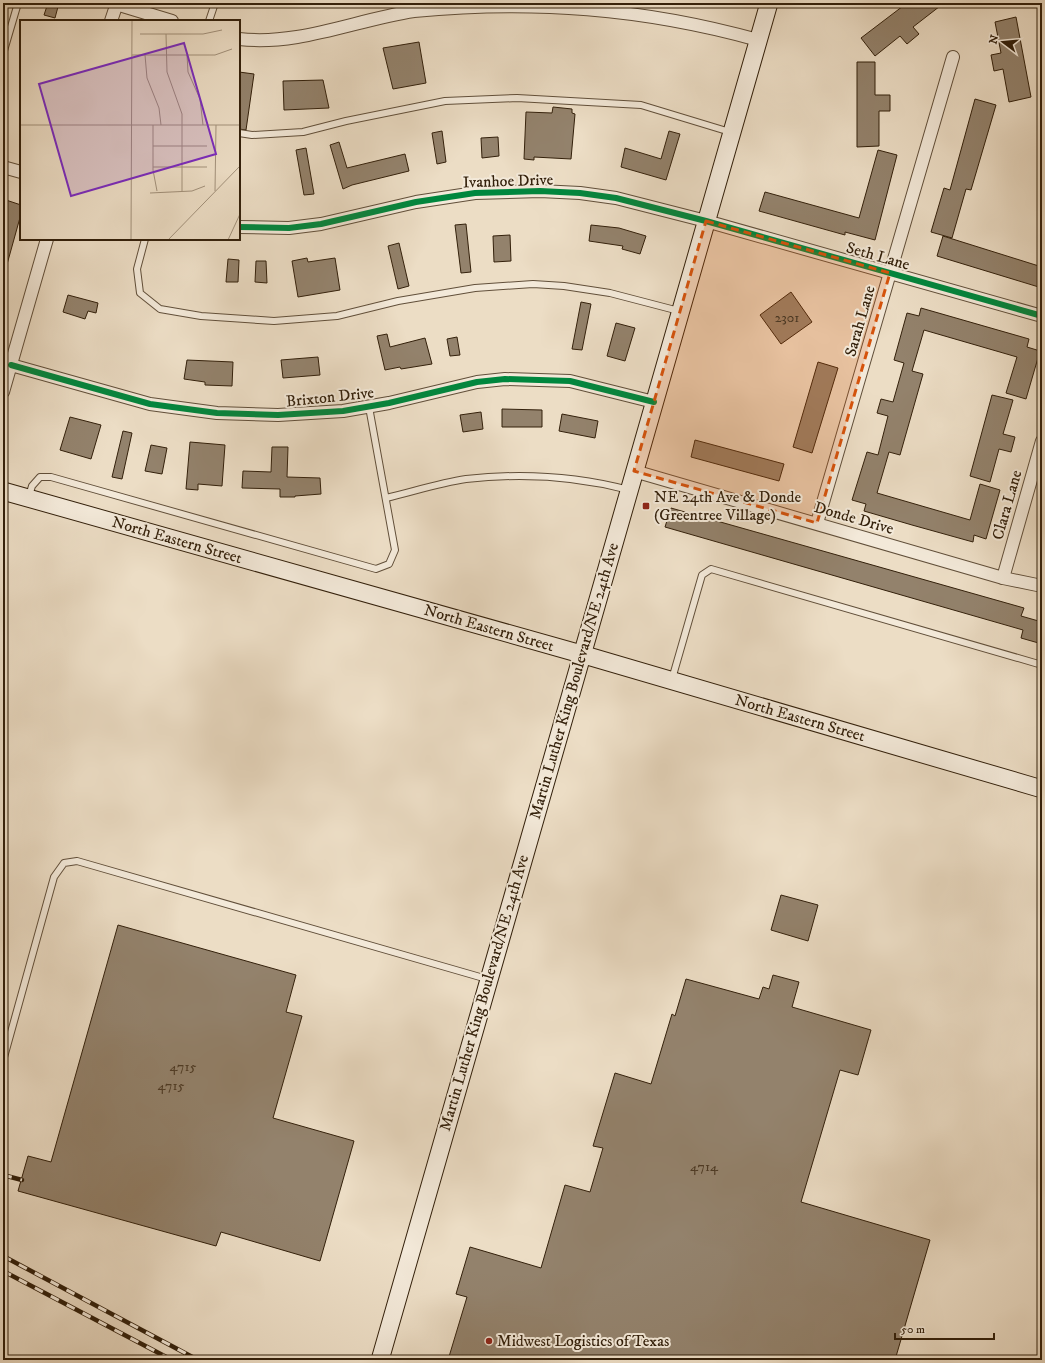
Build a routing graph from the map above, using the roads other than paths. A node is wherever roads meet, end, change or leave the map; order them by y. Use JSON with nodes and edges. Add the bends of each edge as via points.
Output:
{"nodes":[{"id":1,"x":18,"y":3,"type":"edge"},
{"id":2,"x":214,"y":3,"type":"edge"},
{"id":3,"x":769,"y":3,"type":"edge"},
{"id":4,"x":116,"y":4,"type":"edge"},
{"id":5,"x":111,"y":20,"type":"edge"},
{"id":6,"x":169,"y":20,"type":"edge"},
{"id":7,"x":209,"y":20,"type":"edge"},
{"id":8,"x":240,"y":39,"type":"edge"},
{"id":9,"x":758,"y":40,"type":"junction"},
{"id":10,"x":3,"y":54,"type":"edge"},
{"id":11,"x":953,"y":57,"type":"dead end"},
{"id":12,"x":732,"y":132,"type":"junction"},
{"id":13,"x":240,"y":133,"type":"edge"},
{"id":14,"x":3,"y":167,"type":"edge"},
{"id":15,"x":20,"y":172,"type":"edge"},
{"id":16,"x":706,"y":221,"type":"junction"},
{"id":17,"x":240,"y":227,"type":"edge"},
{"id":18,"x":47,"y":240,"type":"edge"},
{"id":19,"x":145,"y":240,"type":"edge"},
{"id":20,"x":890,"y":273,"type":"junction"},
{"id":21,"x":680,"y":311,"type":"junction"},
{"id":22,"x":1042,"y":316,"type":"edge"},
{"id":23,"x":11,"y":365,"type":"junction"},
{"id":24,"x":3,"y":392,"type":"edge"},
{"id":25,"x":654,"y":402,"type":"junction"},
{"id":26,"x":369,"y":407,"type":"junction"},
{"id":27,"x":1042,"y":441,"type":"edge"},
{"id":28,"x":634,"y":471,"type":"junction"},
{"id":29,"x":629,"y":490,"type":"junction"},
{"id":30,"x":3,"y":491,"type":"edge"},
{"id":31,"x":28,"y":498,"type":"junction"},
{"id":32,"x":386,"y":498,"type":"junction"},
{"id":33,"x":817,"y":524,"type":"junction"},
{"id":34,"x":1003,"y":578,"type":"junction"},
{"id":35,"x":1042,"y":586,"type":"edge"},
{"id":36,"x":581,"y":654,"type":"junction"},
{"id":37,"x":1042,"y":665,"type":"edge"},
{"id":38,"x":671,"y":680,"type":"junction"},
{"id":39,"x":1042,"y":789,"type":"edge"},
{"id":40,"x":488,"y":980,"type":"junction"},
{"id":41,"x":3,"y":1061,"type":"edge"},
{"id":42,"x":380,"y":1360,"type":"edge"}],
"edges":[{"from":1,"to":10,"type":"lane"},
{"from":2,"to":7,"type":"lane"},
{"from":3,"to":9,"type":"main road","name":"Martin Luther King Boulevard/NE 24th Ave"},
{"from":4,"to":5,"type":"street"},
{"from":4,"to":6,"type":"street"},
{"from":8,"to":9,"type":"street","via":[[284,40],[414,11],[527,3],[614,8],[709,26]]},
{"from":9,"to":12,"type":"main road","name":"Martin Luther King Boulevard/NE 24th Ave"},
{"from":11,"to":20,"type":"street","name":"Sarah Lane"},
{"from":12,"to":13,"type":"lane","via":[[642,105],[517,98],[445,101],[303,132],[252,135]]},
{"from":12,"to":16,"type":"main road","name":"Martin Luther King Boulevard/NE 24th Ave"},
{"from":14,"to":15,"type":"street"},
{"from":16,"to":17,"type":"street","name":"Ivanhoe Drive","via":[[616,198],[580,193],[512,191],[475,193],[416,202],[321,224],[289,228]]},
{"from":16,"to":20,"type":"street","name":"Seth Lane"},
{"from":16,"to":21,"type":"main road","name":"Martin Luther King Boulevard/NE 24th Ave"},
{"from":18,"to":23,"type":"street"},
{"from":19,"to":21,"type":"lane","via":[[137,269],[140,293],[160,309],[201,316],[274,321],[337,316],[398,301],[475,288],[533,284],[610,293]]},
{"from":20,"to":22,"type":"street","name":"Seth Lane"},
{"from":20,"to":33,"type":"street","name":"Sarah Lane"},
{"from":21,"to":25,"type":"main road","name":"Martin Luther King Boulevard/NE 24th Ave"},
{"from":23,"to":24,"type":"street"},
{"from":23,"to":26,"type":"street","name":"Brixton Drive","via":[[118,396],[184,410],[278,416]]},
{"from":25,"to":26,"type":"street","name":"Brixton Drive","via":[[570,381],[504,379],[477,382]]},
{"from":25,"to":28,"type":"main road","name":"Martin Luther King Boulevard/NE 24th Ave"},
{"from":26,"to":32,"type":"lane"},
{"from":27,"to":34,"type":"street","name":"Clara Lane"},
{"from":28,"to":29,"type":"main road","name":"Martin Luther King Boulevard/NE 24th Ave"},
{"from":28,"to":33,"type":"street","name":"Donde Drive"},
{"from":29,"to":32,"type":"lane","via":[[604,483],[536,476],[465,479]]},
{"from":29,"to":36,"type":"main road","name":"Martin Luther King Boulevard/NE 24th Ave"},
{"from":30,"to":31,"type":"main road","name":"North Eastern Street"},
{"from":31,"to":32,"type":"lane","via":[[32,486],[40,478],[51,477],[376,569],[389,564],[395,550]]},
{"from":31,"to":36,"type":"main road","name":"North Eastern Street"},
{"from":33,"to":34,"type":"street","name":"Donde Drive"},
{"from":34,"to":35,"type":"street","name":"Donde Drive"},
{"from":36,"to":38,"type":"main road","name":"North Eastern Street"},
{"from":36,"to":40,"type":"main road","name":"Martin Luther King Boulevard/NE 24th Ave"},
{"from":37,"to":38,"type":"lane","via":[[711,569],[702,576]]},
{"from":38,"to":39,"type":"main road","name":"North Eastern Street"},
{"from":40,"to":41,"type":"lane","via":[[78,861],[64,863],[54,877]]},
{"from":40,"to":42,"type":"main road","name":"Martin Luther King Boulevard/NE 24th Ave"}]}
